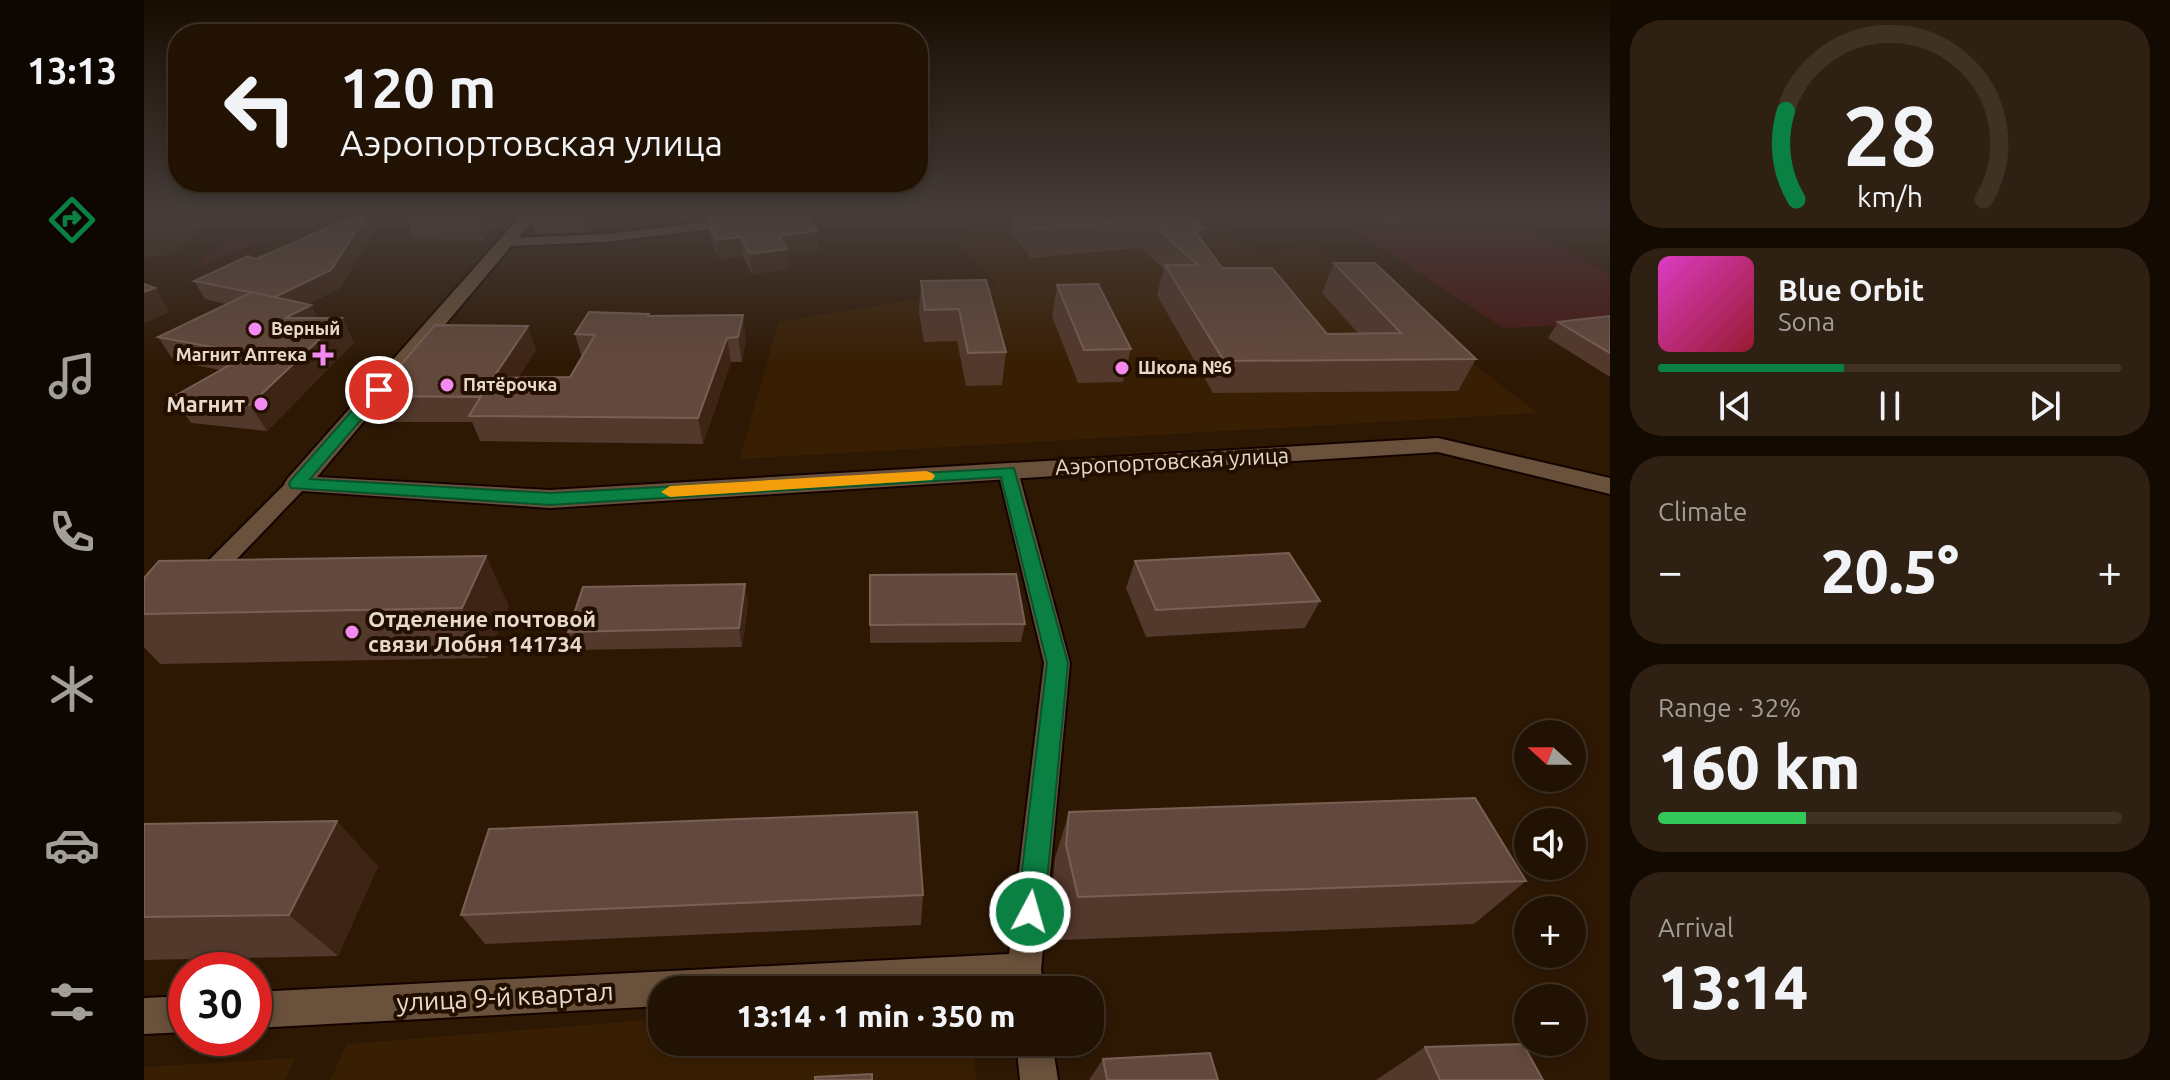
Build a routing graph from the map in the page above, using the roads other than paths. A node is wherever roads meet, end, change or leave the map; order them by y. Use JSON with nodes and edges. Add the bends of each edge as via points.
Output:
{"nodes":[{"id":1,"x":489,"y":263,"type":"edge"},
{"id":2,"x":1008,"y":471,"type":"junction"},
{"id":3,"x":297,"y":484,"type":"junction"},
{"id":4,"x":1610,"y":486,"type":"edge"},
{"id":5,"x":189,"y":595,"type":"edge"},
{"id":6,"x":1026,"y":976,"type":"edge"},
{"id":7,"x":648,"y":995,"type":"edge"},
{"id":8,"x":272,"y":1009,"type":"edge"},
{"id":9,"x":168,"y":1015,"type":"edge"},
{"id":10,"x":144,"y":1016,"type":"edge"},
{"id":11,"x":1036,"y":1056,"type":"edge"},
{"id":12,"x":1039,"y":1080,"type":"edge"}],
"edges":[{"from":1,"to":3,"type":"street"},
{"from":2,"to":3,"type":"street","name":"Аэропортовская улица","via":[[550,499]]},
{"from":2,"to":4,"type":"street","name":"Аэропортовская улица","via":[[1438,445]]},
{"from":2,"to":6,"type":"street","via":[[1057,663]]},
{"from":3,"to":5,"type":"street"},
{"from":7,"to":8,"type":"street","name":"улица 9-й квартал"},
{"from":9,"to":10,"type":"street"},
{"from":11,"to":12,"type":"street"}]}
